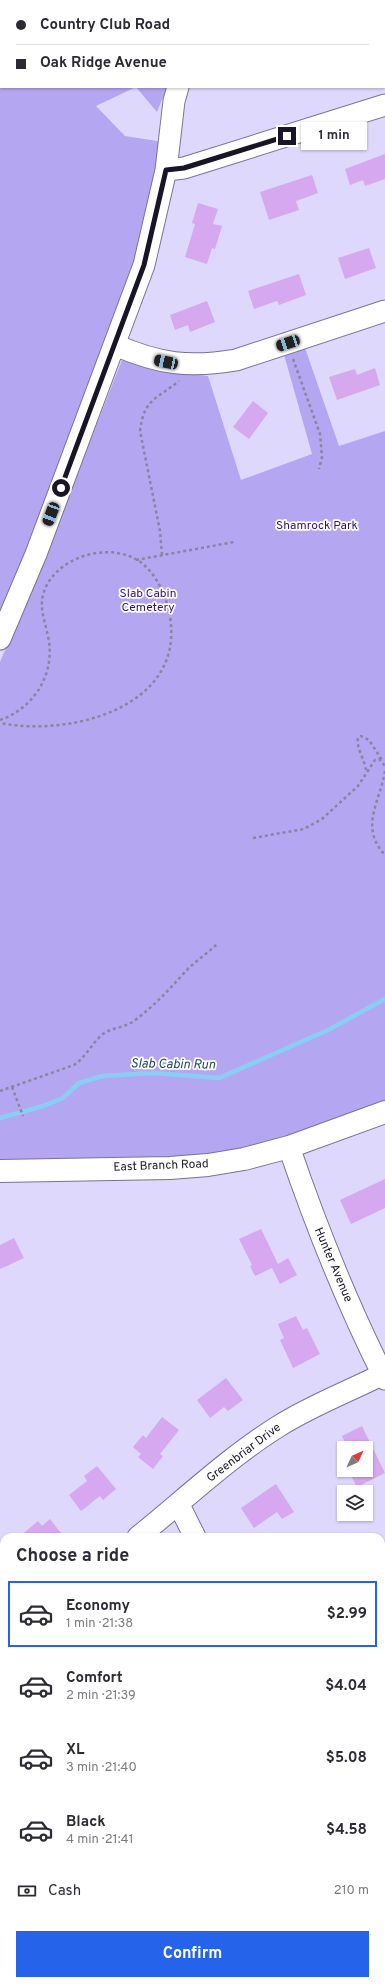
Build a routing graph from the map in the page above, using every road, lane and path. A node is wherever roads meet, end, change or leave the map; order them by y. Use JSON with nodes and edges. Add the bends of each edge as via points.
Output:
{"nodes":[{"id":1,"x":178,"y":88,"type":"edge"},
{"id":2,"x":385,"y":105,"type":"edge"},
{"id":3,"x":166,"y":170,"type":"junction"},
{"id":4,"x":385,"y":311,"type":"edge"},
{"id":5,"x":288,"y":343,"type":"junction"},
{"id":6,"x":115,"y":345,"type":"junction"},
{"id":7,"x":195,"y":364,"type":"junction"},
{"id":8,"x":319,"y":469,"type":"dead end"},
{"id":9,"x":234,"y":542,"type":"dead end"},
{"id":10,"x":162,"y":555,"type":"junction"},
{"id":11,"x":136,"y":560,"type":"junction"},
{"id":12,"x":0,"y":639,"type":"edge"},
{"id":13,"x":0,"y":721,"type":"edge"},
{"id":14,"x":384,"y":762,"type":"junction"},
{"id":15,"x":385,"y":766,"type":"edge"},
{"id":16,"x":366,"y":771,"type":"junction"},
{"id":17,"x":385,"y":771,"type":"edge"},
{"id":18,"x":253,"y":838,"type":"dead end"},
{"id":19,"x":385,"y":854,"type":"edge"},
{"id":20,"x":217,"y":944,"type":"dead end"},
{"id":21,"x":12,"y":1087,"type":"junction"},
{"id":22,"x":0,"y":1091,"type":"edge"},
{"id":23,"x":385,"y":1112,"type":"edge"},
{"id":24,"x":24,"y":1116,"type":"dead end"},
{"id":25,"x":288,"y":1147,"type":"junction"},
{"id":26,"x":0,"y":1171,"type":"edge"},
{"id":27,"x":384,"y":1376,"type":"edge"},
{"id":28,"x":179,"y":1505,"type":"junction"},
{"id":29,"x":143,"y":1533,"type":"edge"},
{"id":30,"x":193,"y":1533,"type":"edge"}],
"edges":[{"from":1,"to":3,"type":"street"},
{"from":2,"to":3,"type":"street","via":[[184,168]]},
{"from":3,"to":6,"type":"street","via":[[144,265]]},
{"from":4,"to":5,"type":"street"},
{"from":5,"to":7,"type":"street","via":[[236,360]]},
{"from":5,"to":8,"type":"path","via":[[320,434],[322,457]]},
{"from":6,"to":7,"type":"street","via":[[143,357],[177,364]]},
{"from":6,"to":12,"type":"street","via":[[36,554]]},
{"from":7,"to":10,"type":"path","via":[[180,380],[152,400],[146,407],[142,419],[141,442],[160,531]]},
{"from":9,"to":10,"type":"path"},
{"from":10,"to":11,"type":"path"},
{"from":11,"to":13,"type":"path","via":[[116,552],[100,553],[78,559],[58,570],[48,582],[43,595],[42,611],[50,656],[41,688],[20,710]]},
{"from":11,"to":13,"type":"path","via":[[155,578],[163,593],[171,625],[172,641],[168,657],[152,685],[131,701],[98,718],[73,724],[37,727]]},
{"from":14,"to":15,"type":"path"},
{"from":14,"to":16,"type":"path","via":[[375,760]]},
{"from":14,"to":16,"type":"path","via":[[369,740],[361,736],[357,742],[366,763]]},
{"from":16,"to":18,"type":"path","via":[[358,786],[322,819],[304,829]]},
{"from":17,"to":19,"type":"path","via":[[371,828],[378,847]]},
{"from":20,"to":21,"type":"path","via":[[185,972],[167,994],[136,1020],[120,1028],[111,1029],[74,1065]]},
{"from":21,"to":22,"type":"path"},
{"from":21,"to":24,"type":"path"},
{"from":23,"to":25,"type":"main road","name":"East Branch Road"},
{"from":25,"to":26,"type":"main road","name":"East Branch Road","via":[[208,1165]]},
{"from":25,"to":27,"type":"street","name":"Hunter Avenue","via":[[320,1236]]},
{"from":27,"to":28,"type":"street","name":"Greenbriar Drive","via":[[323,1402],[279,1425]]},
{"from":28,"to":29,"type":"street","name":"Greenbriar Drive"},
{"from":28,"to":30,"type":"street"}]}
